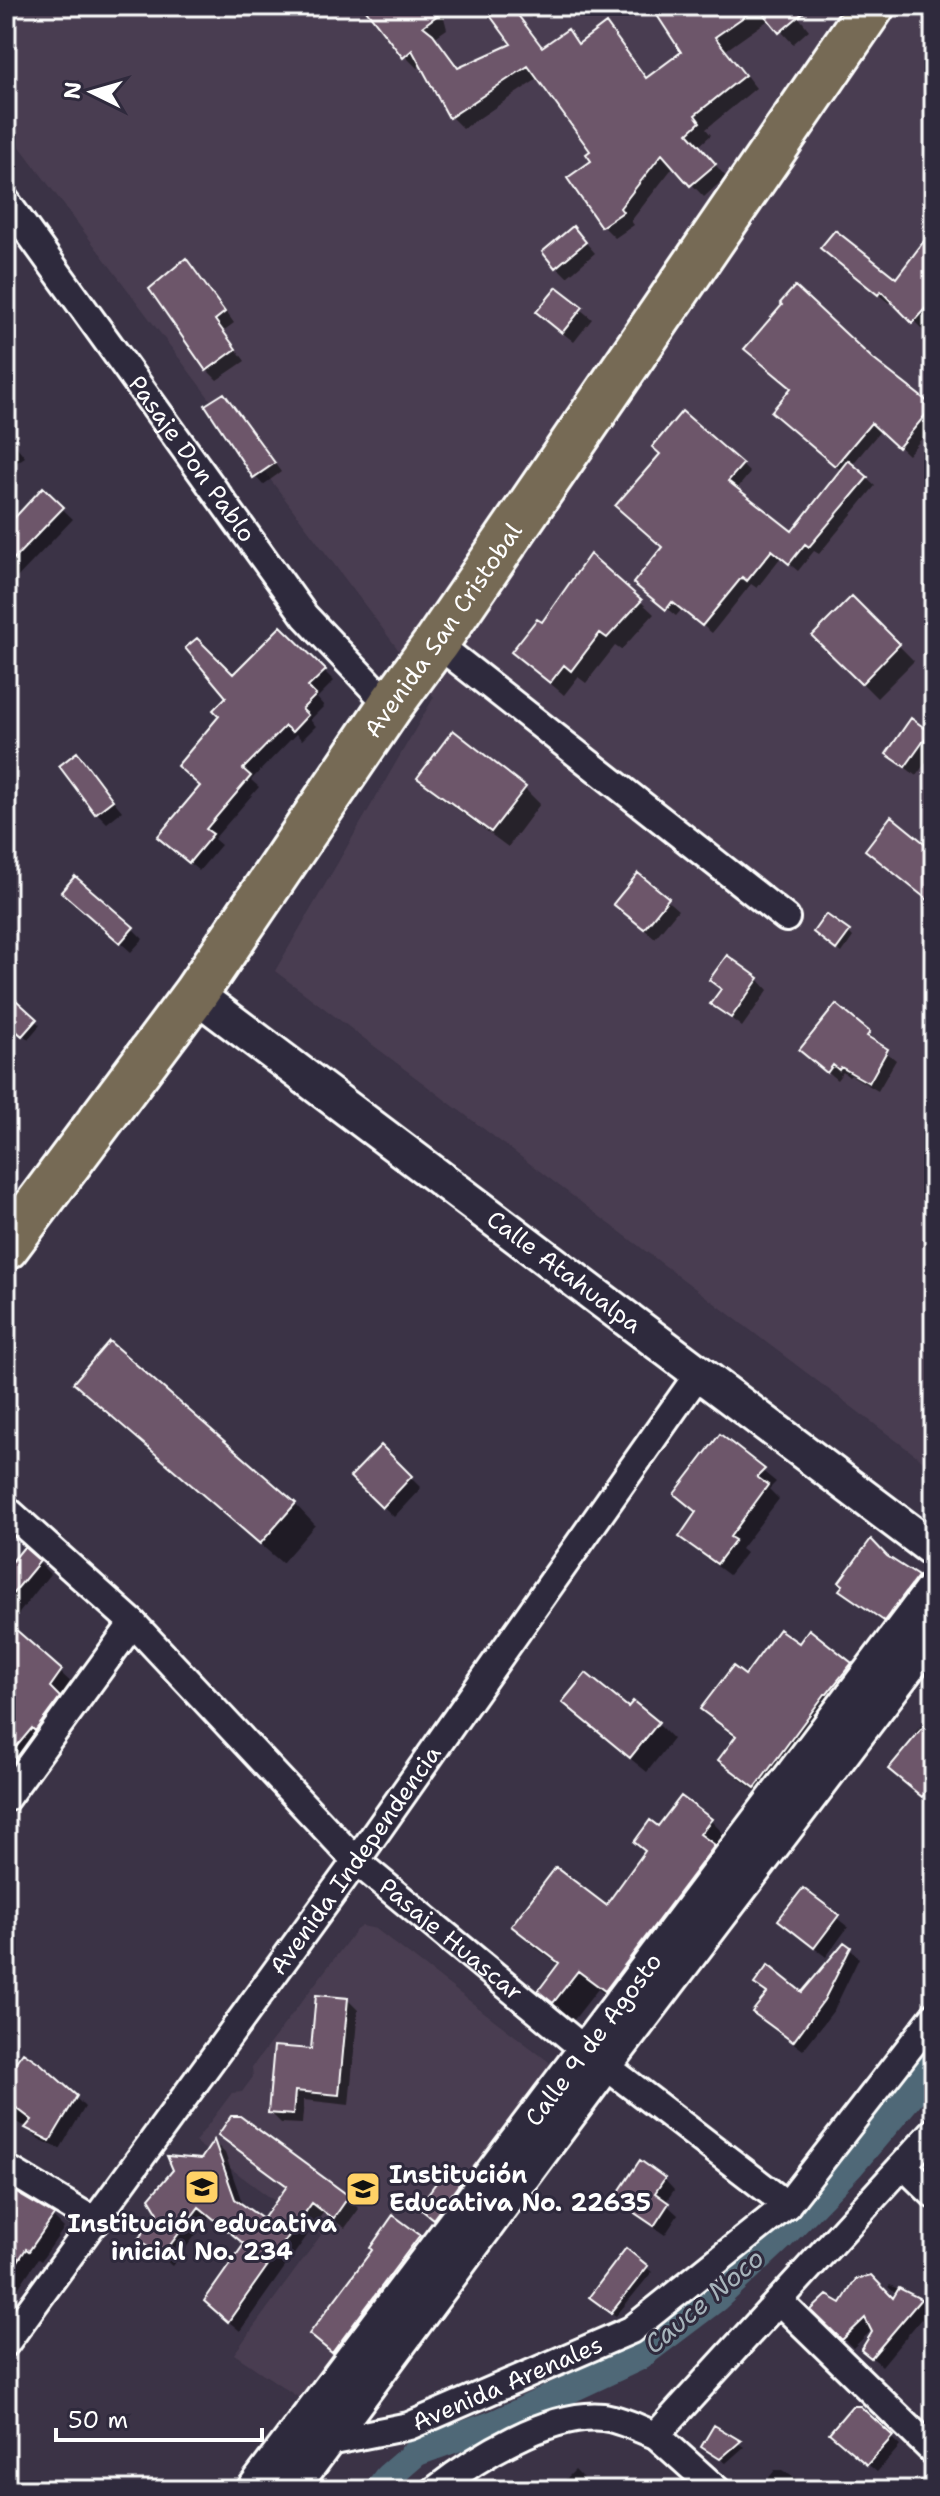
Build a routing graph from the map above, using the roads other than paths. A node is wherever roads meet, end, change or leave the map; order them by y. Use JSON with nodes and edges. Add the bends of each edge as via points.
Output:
{"nodes":[{"id":1,"x":872,"y":6,"type":"edge"},
{"id":2,"x":6,"y":201,"type":"edge"},
{"id":3,"x":436,"y":643,"type":"junction"},
{"id":4,"x":390,"y":706,"type":"junction"},
{"id":5,"x":786,"y":918,"type":"dead end"},
{"id":6,"x":195,"y":994,"type":"junction"},
{"id":7,"x":14,"y":1221,"type":"edge"},
{"id":8,"x":699,"y":1373,"type":"junction"},
{"id":9,"x":6,"y":1509,"type":"edge"},
{"id":10,"x":934,"y":1550,"type":"edge"},
{"id":11,"x":934,"y":1588,"type":"edge"},
{"id":12,"x":133,"y":1623,"type":"junction"},
{"id":13,"x":934,"y":1632,"type":"edge"},
{"id":14,"x":6,"y":1798,"type":"edge"},
{"id":15,"x":356,"y":1861,"type":"junction"},
{"id":16,"x":934,"y":2016,"type":"edge"},
{"id":17,"x":595,"y":2057,"type":"junction"},
{"id":18,"x":934,"y":2131,"type":"edge"},
{"id":19,"x":904,"y":2166,"type":"junction"},
{"id":20,"x":6,"y":2168,"type":"edge"},
{"id":21,"x":934,"y":2195,"type":"edge"},
{"id":22,"x":787,"y":2205,"type":"junction"},
{"id":23,"x":96,"y":2222,"type":"junction"},
{"id":24,"x":779,"y":2301,"type":"junction"},
{"id":25,"x":6,"y":2343,"type":"edge"},
{"id":26,"x":656,"y":2435,"type":"junction"},
{"id":27,"x":323,"y":2443,"type":"junction"},
{"id":28,"x":283,"y":2451,"type":"junction"},
{"id":29,"x":934,"y":2452,"type":"edge"},
{"id":30,"x":254,"y":2490,"type":"edge"},
{"id":31,"x":290,"y":2490,"type":"edge"},
{"id":32,"x":435,"y":2490,"type":"edge"},
{"id":33,"x":717,"y":2490,"type":"edge"}],
"edges":[{"from":1,"to":3,"type":"highway","name":"Avenida San Cristobal"},
{"from":2,"to":4,"type":"street","name":"Pasaje Don Pablo","via":[[305,616]]},
{"from":3,"to":4,"type":"highway","name":"Avenida San Cristobal"},
{"from":3,"to":5,"type":"street"},
{"from":4,"to":6,"type":"highway","name":"Avenida San Cristobal"},
{"from":6,"to":7,"type":"highway","name":"Avenida San Cristobal"},
{"from":6,"to":8,"type":"street","name":"Calle Atahualpa"},
{"from":8,"to":10,"type":"street","name":"Calle Atahualpa"},
{"from":8,"to":15,"type":"street","name":"Avenida Independencia"},
{"from":9,"to":12,"type":"street","name":"Pasaje Huascar"},
{"from":11,"to":17,"type":"street","name":"Calle 9 de Agosto"},
{"from":12,"to":14,"type":"street"},
{"from":12,"to":15,"type":"street","name":"Pasaje Huascar"},
{"from":13,"to":17,"type":"street","name":"Calle 9 de Agosto"},
{"from":15,"to":17,"type":"street","name":"Pasaje Huascar"},
{"from":15,"to":23,"type":"street","name":"Avenida Independencia"},
{"from":16,"to":22,"type":"street","name":"Avenida Arenales"},
{"from":17,"to":22,"type":"street","name":"Pasaje Huascar"},
{"from":17,"to":27,"type":"street","name":"Calle 9 de Agosto"},
{"from":17,"to":28,"type":"street","name":"Calle 9 de Agosto"},
{"from":18,"to":19,"type":"street"},
{"from":19,"to":21,"type":"street"},
{"from":19,"to":24,"type":"street"},
{"from":20,"to":23,"type":"street"},
{"from":22,"to":27,"type":"street","name":"Avenida Arenales","via":[[631,2330],[409,2426]]},
{"from":23,"to":25,"type":"street","name":"Avenida Independencia"},
{"from":24,"to":26,"type":"street"},
{"from":24,"to":29,"type":"street"},
{"from":26,"to":32,"type":"street","via":[[606,2417],[552,2424],[499,2447]]},
{"from":26,"to":33,"type":"street"},
{"from":27,"to":28,"type":"street","name":"Avenida Arenales"},
{"from":27,"to":31,"type":"street","name":"Calle 9 de Agosto"},
{"from":28,"to":30,"type":"street","name":"Calle 9 de Agosto"}]}
